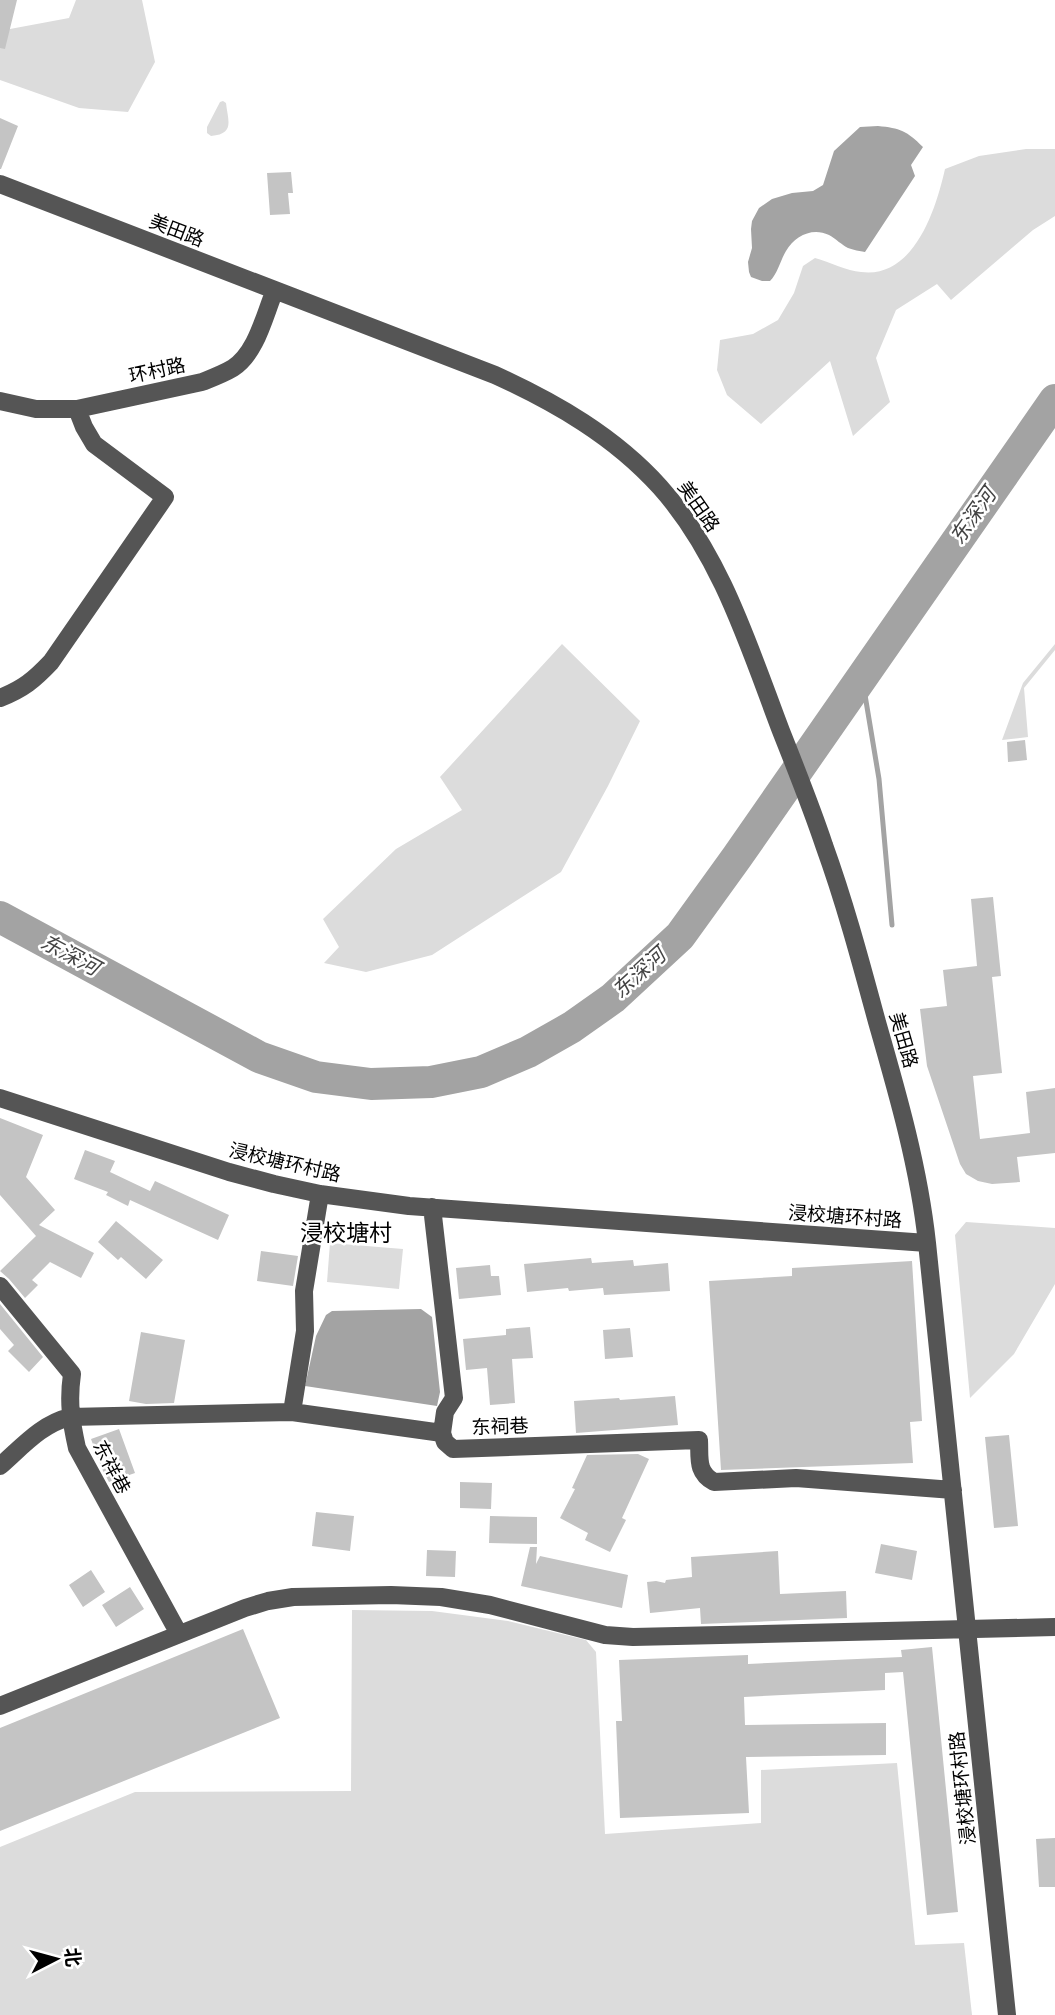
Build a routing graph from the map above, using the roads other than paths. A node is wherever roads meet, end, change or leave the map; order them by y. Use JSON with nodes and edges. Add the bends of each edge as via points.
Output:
{"nodes":[{"id":1,"x":0,"y":184,"type":"edge"},
{"id":2,"x":275,"y":290,"type":"junction"},
{"id":3,"x":0,"y":401,"type":"edge"},
{"id":4,"x":78,"y":409,"type":"junction"},
{"id":5,"x":0,"y":698,"type":"edge"},
{"id":6,"x":0,"y":1098,"type":"edge"},
{"id":7,"x":320,"y":1194,"type":"junction"},
{"id":8,"x":432,"y":1207,"type":"junction"},
{"id":9,"x":927,"y":1243,"type":"junction"},
{"id":10,"x":0,"y":1286,"type":"edge"},
{"id":11,"x":292,"y":1412,"type":"junction"},
{"id":12,"x":70,"y":1418,"type":"junction"},
{"id":13,"x":442,"y":1433,"type":"junction"},
{"id":14,"x":0,"y":1466,"type":"edge"},
{"id":15,"x":953,"y":1490,"type":"junction"},
{"id":16,"x":1055,"y":1627,"type":"edge"},
{"id":17,"x":967,"y":1629,"type":"junction"},
{"id":18,"x":178,"y":1634,"type":"junction"},
{"id":19,"x":0,"y":1706,"type":"edge"},
{"id":20,"x":1007,"y":2015,"type":"edge"}],
"edges":[{"from":1,"to":2,"type":"street","name":"美田路"},
{"from":2,"to":4,"type":"street","name":"环村路","via":[[252,347],[233,368],[202,382]]},
{"from":2,"to":9,"type":"street","name":"美田路","via":[[539,395],[623,451],[690,525],[716,570],[825,845],[906,1128]]},
{"from":3,"to":4,"type":"street","name":"环村路","via":[[36,409]]},
{"from":4,"to":5,"type":"street","via":[[94,444],[165,497],[51,662],[20,690]]},
{"from":6,"to":7,"type":"street","name":"浸校塘环村路","via":[[229,1172]]},
{"from":7,"to":8,"type":"street","name":"浸校塘环村路"},
{"from":7,"to":11,"type":"street","via":[[304,1291],[305,1331]]},
{"from":8,"to":9,"type":"street","name":"浸校塘环村路"},
{"from":8,"to":13,"type":"street","via":[[454,1398],[445,1412]]},
{"from":9,"to":15,"type":"street","name":"浸校塘环村路"},
{"from":10,"to":12,"type":"street","name":"东祥巷","via":[[72,1374]]},
{"from":11,"to":12,"type":"street","name":"东祠巷"},
{"from":11,"to":13,"type":"street","name":"东祠巷"},
{"from":12,"to":14,"type":"street","name":"东祠巷","via":[[41,1430]]},
{"from":12,"to":18,"type":"street","name":"东祥巷","via":[[77,1448]]},
{"from":13,"to":15,"type":"street","name":"东祠巷","via":[[453,1449],[699,1440],[701,1469],[714,1482],[796,1478]]},
{"from":15,"to":17,"type":"street","name":"浸校塘环村路"},
{"from":16,"to":17,"type":"street"},
{"from":17,"to":18,"type":"street","via":[[605,1635],[442,1597],[354,1595],[268,1601]]},
{"from":17,"to":20,"type":"street","name":"浸校塘环村路"},
{"from":18,"to":19,"type":"street"}]}
